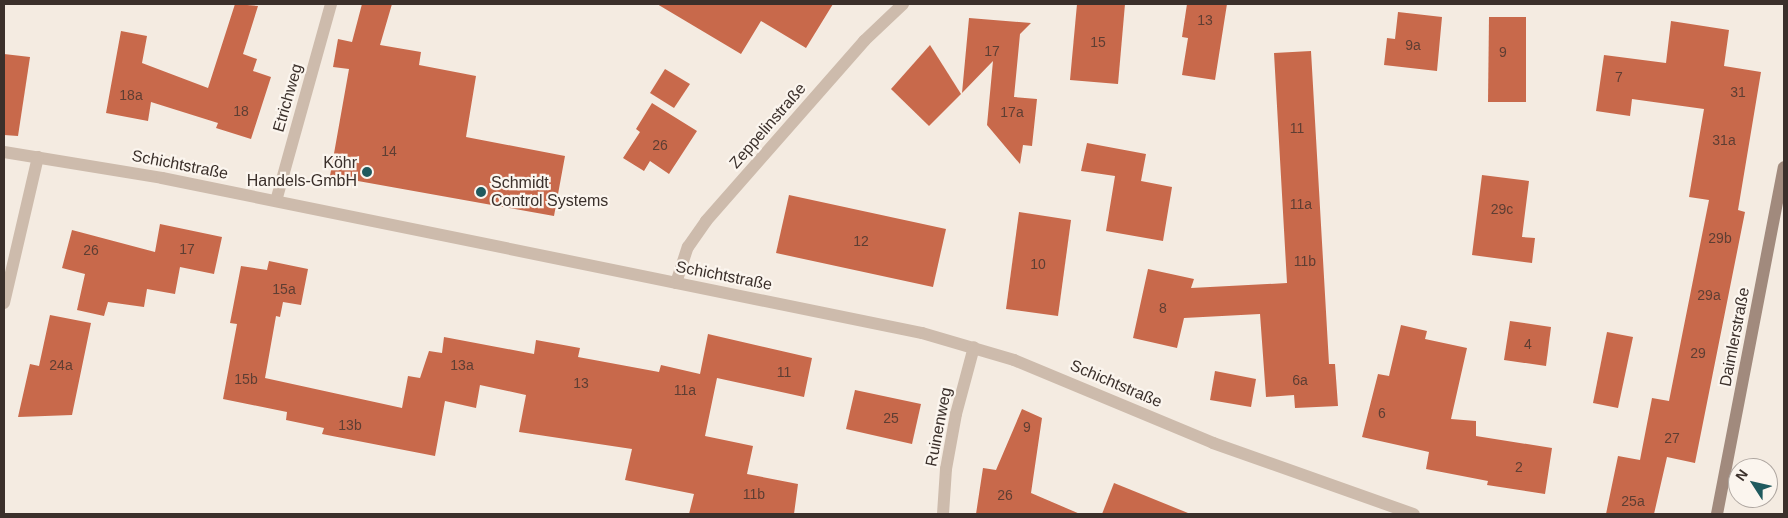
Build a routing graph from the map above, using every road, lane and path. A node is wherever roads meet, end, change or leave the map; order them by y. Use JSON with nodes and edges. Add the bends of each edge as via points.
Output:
{"nodes":[{"id":1,"x":331,"y":4,"type":"edge"},
{"id":2,"x":903,"y":4,"type":"edge"},
{"id":3,"x":4,"y":152,"type":"edge"},
{"id":4,"x":38,"y":156,"type":"junction"},
{"id":5,"x":1784,"y":167,"type":"edge"},
{"id":6,"x":276,"y":201,"type":"junction"},
{"id":7,"x":676,"y":283,"type":"junction"},
{"id":8,"x":4,"y":303,"type":"edge"},
{"id":9,"x":974,"y":347,"type":"junction"},
{"id":10,"x":943,"y":514,"type":"edge"},
{"id":11,"x":1414,"y":514,"type":"edge"},
{"id":12,"x":1717,"y":514,"type":"edge"}],
"edges":[{"from":1,"to":6,"type":"street","name":"Etrichweg"},
{"from":2,"to":7,"type":"street","name":"Zeppelinstraße","via":[[864,41],[706,221],[688,247]]},
{"from":3,"to":4,"type":"street","name":"Schichtstraße"},
{"from":4,"to":6,"type":"street","name":"Schichtstraße"},
{"from":4,"to":8,"type":"street"},
{"from":5,"to":12,"type":"street","name":"Daimlerstraße"},
{"from":6,"to":7,"type":"street","name":"Schichtstraße"},
{"from":7,"to":9,"type":"street","name":"Schichtstraße","via":[[913,331]]},
{"from":9,"to":10,"type":"street","name":"Ruinenweg","via":[[956,414],[946,469]]},
{"from":9,"to":11,"type":"street","name":"Schichtstraße","via":[[1022,363],[1213,443]]}]}
